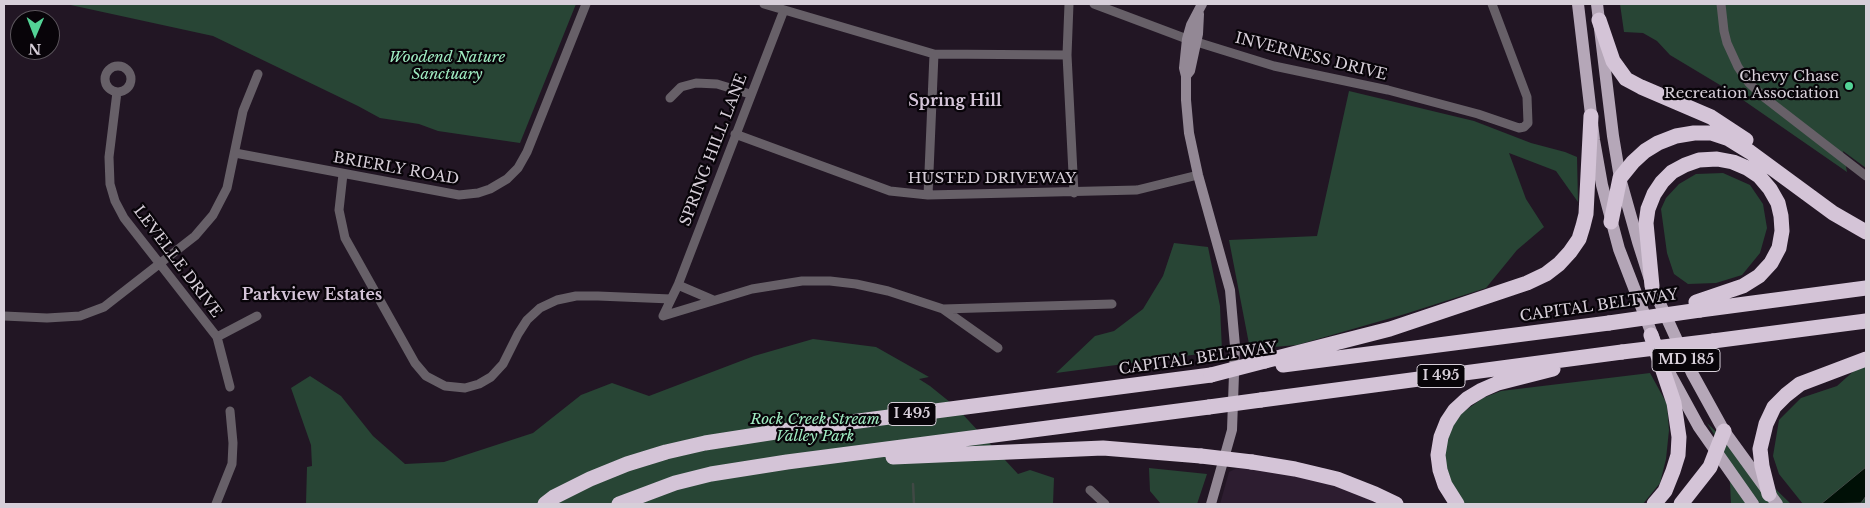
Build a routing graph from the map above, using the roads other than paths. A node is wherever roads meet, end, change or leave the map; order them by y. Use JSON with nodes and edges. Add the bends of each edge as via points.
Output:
{"nodes":[{"id":1,"x":586,"y":4,"type":"edge"},
{"id":2,"x":764,"y":4,"type":"edge"},
{"id":3,"x":1069,"y":4,"type":"edge"},
{"id":4,"x":1094,"y":4,"type":"edge"},
{"id":5,"x":1492,"y":4,"type":"edge"},
{"id":6,"x":1578,"y":4,"type":"edge"},
{"id":7,"x":1598,"y":4,"type":"edge"},
{"id":8,"x":1721,"y":4,"type":"edge"},
{"id":9,"x":1201,"y":6,"type":"edge"},
{"id":10,"x":784,"y":10,"type":"junction"},
{"id":11,"x":1599,"y":20,"type":"junction"},
{"id":12,"x":1192,"y":40,"type":"junction"},
{"id":13,"x":934,"y":54,"type":"junction"},
{"id":14,"x":1068,"y":55,"type":"junction"},
{"id":15,"x":258,"y":74,"type":"dead end"},
{"id":16,"x":117,"y":92,"type":"dead end"},
{"id":17,"x":750,"y":94,"type":"junction"},
{"id":18,"x":670,"y":98,"type":"dead end"},
{"id":19,"x":1590,"y":116,"type":"junction"},
{"id":20,"x":735,"y":134,"type":"junction"},
{"id":21,"x":235,"y":153,"type":"junction"},
{"id":22,"x":342,"y":174,"type":"junction"},
{"id":23,"x":1198,"y":175,"type":"junction"},
{"id":24,"x":1866,"y":176,"type":"edge"},
{"id":25,"x":1620,"y":178,"type":"junction"},
{"id":26,"x":1074,"y":193,"type":"junction"},
{"id":27,"x":928,"y":195,"type":"junction"},
{"id":28,"x":1806,"y":195,"type":"junction"},
{"id":29,"x":1611,"y":222,"type":"junction"},
{"id":30,"x":1866,"y":232,"type":"edge"},
{"id":31,"x":159,"y":264,"type":"junction"},
{"id":32,"x":678,"y":285,"type":"junction"},
{"id":33,"x":1652,"y":286,"type":"junction"},
{"id":34,"x":1866,"y":288,"type":"edge"},
{"id":35,"x":671,"y":299,"type":"junction"},
{"id":36,"x":713,"y":300,"type":"junction"},
{"id":37,"x":1112,"y":304,"type":"dead end"},
{"id":38,"x":1698,"y":306,"type":"junction"},
{"id":39,"x":942,"y":309,"type":"junction"},
{"id":40,"x":4,"y":316,"type":"edge"},
{"id":41,"x":256,"y":316,"type":"dead end"},
{"id":42,"x":1866,"y":321,"type":"edge"},
{"id":43,"x":1651,"y":335,"type":"junction"},
{"id":44,"x":217,"y":337,"type":"junction"},
{"id":45,"x":998,"y":348,"type":"dead end"},
{"id":46,"x":1622,"y":352,"type":"junction"},
{"id":47,"x":1866,"y":359,"type":"edge"},
{"id":48,"x":1264,"y":365,"type":"junction"},
{"id":49,"x":230,"y":387,"type":"dead end"},
{"id":50,"x":230,"y":411,"type":"dead end"},
{"id":51,"x":1724,"y":431,"type":"junction"},
{"id":52,"x":1716,"y":454,"type":"junction"},
{"id":53,"x":787,"y":462,"type":"junction"},
{"id":54,"x":1090,"y":490,"type":"dead end"},
{"id":55,"x":1773,"y":499,"type":"edge"},
{"id":56,"x":216,"y":504,"type":"edge"},
{"id":57,"x":545,"y":504,"type":"edge"},
{"id":58,"x":620,"y":504,"type":"edge"},
{"id":59,"x":1105,"y":504,"type":"edge"},
{"id":60,"x":1211,"y":504,"type":"edge"},
{"id":61,"x":1396,"y":504,"type":"edge"},
{"id":62,"x":1457,"y":504,"type":"edge"},
{"id":63,"x":1654,"y":504,"type":"edge"},
{"id":64,"x":1682,"y":504,"type":"edge"},
{"id":65,"x":1753,"y":504,"type":"edge"}],
"edges":[{"from":1,"to":22,"type":"street","name":"BRIERLY ROAD","via":[[527,152],[507,179],[490,189],[459,195]]},
{"from":2,"to":10,"type":"street"},
{"from":3,"to":14,"type":"street"},
{"from":4,"to":12,"type":"street","name":"INVERNESS DRIVE"},
{"from":5,"to":12,"type":"street","name":"INVERNESS DRIVE","via":[[1527,96],[1529,117],[1524,127],[1388,90],[1274,66]]},
{"from":6,"to":19,"type":"main road","number":"MD 185"},
{"from":7,"to":11,"type":"main road","number":"MD 185"},
{"from":8,"to":24,"type":"street","via":[[1727,43],[1749,83]]},
{"from":9,"to":12,"type":"street"},
{"from":10,"to":13,"type":"street"},
{"from":10,"to":17,"type":"street","name":"SPRING HILL LANE"},
{"from":11,"to":25,"type":"main road","number":"MD 185"},
{"from":11,"to":28,"type":"highway","via":[[1613,61],[1623,76],[1729,128],[1755,146]]},
{"from":12,"to":23,"type":"street","via":[[1186,100]]},
{"from":13,"to":14,"type":"street"},
{"from":13,"to":27,"type":"street"},
{"from":14,"to":26,"type":"street"},
{"from":15,"to":21,"type":"street","via":[[243,111]]},
{"from":16,"to":31,"type":"street","name":"LEVELLE DRIVE","via":[[109,157],[110,184],[124,218]]},
{"from":17,"to":18,"type":"street","via":[[718,84],[696,83],[681,87]]},
{"from":17,"to":20,"type":"street","name":"SPRING HILL LANE"},
{"from":19,"to":29,"type":"main road","number":"MD 185"},
{"from":19,"to":48,"type":"highway","via":[[1583,226],[1570,252],[1546,274],[1390,329]]},
{"from":20,"to":27,"type":"street","name":"HUSTED DRIVEWAY","via":[[890,191]]},
{"from":20,"to":32,"type":"street","name":"SPRING HILL LANE"},
{"from":21,"to":22,"type":"street","name":"BRIERLY ROAD"},
{"from":21,"to":31,"type":"street","via":[[227,188],[214,215],[195,236]]},
{"from":22,"to":35,"type":"street","via":[[339,210],[345,238],[415,363],[426,376],[445,386],[465,388],[491,377],[503,364],[527,320],[540,308],[557,300],[576,296]]},
{"from":23,"to":26,"type":"street","name":"HUSTED DRIVEWAY","via":[[1137,190]]},
{"from":23,"to":60,"type":"street","via":[[1230,290],[1235,346],[1232,430]]},
{"from":25,"to":28,"type":"highway","via":[[1633,162],[1658,142],[1676,136],[1711,133],[1750,152]]},
{"from":25,"to":29,"type":"highway"},
{"from":25,"to":33,"type":"main road","number":"MD 185"},
{"from":26,"to":27,"type":"street","name":"HUSTED DRIVEWAY"},
{"from":28,"to":30,"type":"highway","via":[[1832,214]]},
{"from":29,"to":43,"type":"main road","number":"MD 185"},
{"from":31,"to":40,"type":"street","via":[[104,307],[80,316]]},
{"from":31,"to":44,"type":"street","name":"LEVELLE DRIVE"},
{"from":32,"to":35,"type":"street","name":"SPRING HILL LANE"},
{"from":32,"to":36,"type":"street"},
{"from":33,"to":38,"type":"highway","via":[[1646,223],[1648,209],[1662,182],[1672,172],[1699,160],[1717,159],[1747,168],[1759,176],[1778,203],[1782,231],[1779,248],[1759,276]]},
{"from":33,"to":51,"type":"main road","number":"MD 185","via":[[1692,373]]},
{"from":34,"to":38,"type":"highway","name":"CAPITAL BELTWAY","number":"I 495"},
{"from":35,"to":36,"type":"street","name":"SPRING HILL LANE","via":[[663,316]]},
{"from":36,"to":39,"type":"street","via":[[777,284],[830,281],[888,291]]},
{"from":37,"to":39,"type":"street"},
{"from":38,"to":48,"type":"highway","name":"CAPITAL BELTWAY","number":"I 495","bridge":true,"via":[[1609,323]]},
{"from":39,"to":45,"type":"street"},
{"from":41,"to":44,"type":"street"},
{"from":42,"to":46,"type":"highway","number":"I 495","bridge":true},
{"from":43,"to":52,"type":"main road","number":"MD 185"},
{"from":43,"to":63,"type":"highway","via":[[1674,403],[1680,437],[1674,471],[1665,491]]},
{"from":44,"to":49,"type":"street","name":"LEVELLE DRIVE"},
{"from":46,"to":53,"type":"highway","number":"I 495","bridge":true},
{"from":46,"to":62,"type":"highway","via":[[1498,383],[1467,399],[1455,410],[1441,437],[1438,455],[1445,485]]},
{"from":47,"to":55,"type":"highway","via":[[1800,384],[1774,407],[1760,449]]},
{"from":48,"to":57,"type":"highway","name":"CAPITAL BELTWAY","number":"I 495","bridge":true,"via":[[705,444],[627,464],[590,479]]},
{"from":50,"to":56,"type":"street","via":[[232,464]]},
{"from":51,"to":52,"type":"highway"},
{"from":51,"to":55,"type":"main road","number":"MD 185"},
{"from":52,"to":64,"type":"highway"},
{"from":52,"to":65,"type":"main road","number":"MD 185"},
{"from":53,"to":58,"type":"highway","number":"I 495","via":[[702,476]]},
{"from":53,"to":61,"type":"highway","bridge":true,"via":[[1102,448],[1201,456],[1296,469],[1336,479]]},
{"from":54,"to":59,"type":"street"}]}
